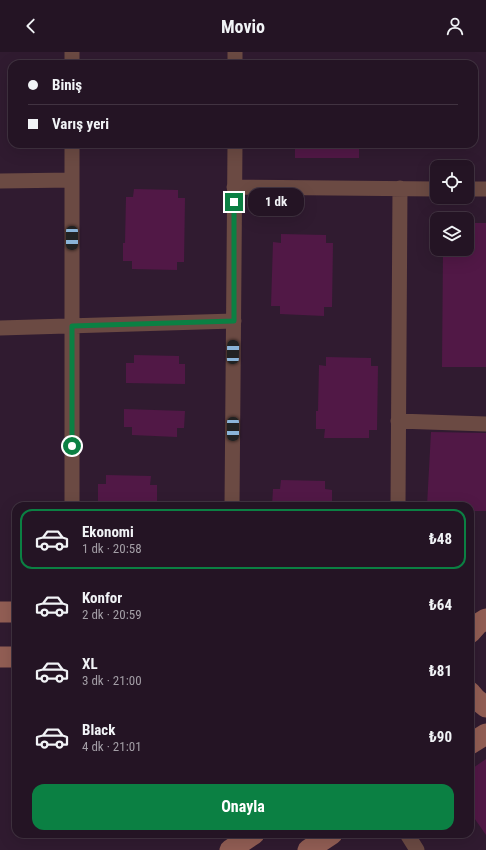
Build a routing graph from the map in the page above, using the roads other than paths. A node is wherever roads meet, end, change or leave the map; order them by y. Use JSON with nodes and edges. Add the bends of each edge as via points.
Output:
{"nodes":[{"id":1,"x":72,"y":148,"type":"edge"},
{"id":2,"x":235,"y":148,"type":"edge"},
{"id":3,"x":72,"y":180,"type":"junction"},
{"id":4,"x":0,"y":181,"type":"edge"},
{"id":5,"x":234,"y":187,"type":"junction"},
{"id":6,"x":400,"y":188,"type":"junction"},
{"id":7,"x":430,"y":189,"type":"edge"},
{"id":8,"x":474,"y":189,"type":"edge"},
{"id":9,"x":486,"y":189,"type":"edge"},
{"id":10,"x":234,"y":321,"type":"junction"},
{"id":11,"x":72,"y":326,"type":"junction"},
{"id":12,"x":0,"y":328,"type":"edge"},
{"id":13,"x":398,"y":422,"type":"junction"},
{"id":14,"x":486,"y":424,"type":"edge"},
{"id":15,"x":72,"y":502,"type":"edge"},
{"id":16,"x":232,"y":502,"type":"edge"},
{"id":17,"x":398,"y":502,"type":"edge"},
{"id":18,"x":0,"y":612,"type":"edge"},
{"id":19,"x":12,"y":612,"type":"edge"},
{"id":20,"x":474,"y":617,"type":"edge"},
{"id":21,"x":486,"y":618,"type":"edge"},
{"id":22,"x":474,"y":628,"type":"edge"},
{"id":23,"x":0,"y":657,"type":"edge"},
{"id":24,"x":12,"y":657,"type":"edge"},
{"id":25,"x":474,"y":697,"type":"edge"},
{"id":26,"x":486,"y":707,"type":"edge"},
{"id":27,"x":486,"y":734,"type":"edge"},
{"id":28,"x":474,"y":742,"type":"edge"},
{"id":29,"x":248,"y":838,"type":"edge"},
{"id":30,"x":326,"y":838,"type":"edge"},
{"id":31,"x":410,"y":838,"type":"edge"},
{"id":32,"x":230,"y":850,"type":"edge"},
{"id":33,"x":308,"y":850,"type":"edge"},
{"id":34,"x":417,"y":850,"type":"edge"}],
"edges":[{"from":1,"to":3,"type":"street"},
{"from":2,"to":5,"type":"street"},
{"from":3,"to":4,"type":"street"},
{"from":3,"to":11,"type":"street"},
{"from":5,"to":6,"type":"street"},
{"from":5,"to":10,"type":"street"},
{"from":6,"to":7,"type":"street"},
{"from":6,"to":13,"type":"street"},
{"from":8,"to":9,"type":"street"},
{"from":10,"to":11,"type":"street"},
{"from":10,"to":16,"type":"street"},
{"from":11,"to":12,"type":"street"},
{"from":11,"to":15,"type":"street"},
{"from":13,"to":14,"type":"street"},
{"from":13,"to":17,"type":"street"},
{"from":18,"to":19,"type":"main road"},
{"from":20,"to":21,"type":"main road"},
{"from":21,"to":22,"type":"main road"},
{"from":23,"to":24,"type":"main road"},
{"from":25,"to":26,"type":"main road"},
{"from":27,"to":28,"type":"main road"},
{"from":29,"to":32,"type":"main road"},
{"from":30,"to":33,"type":"main road"},
{"from":31,"to":34,"type":"street"}]}
